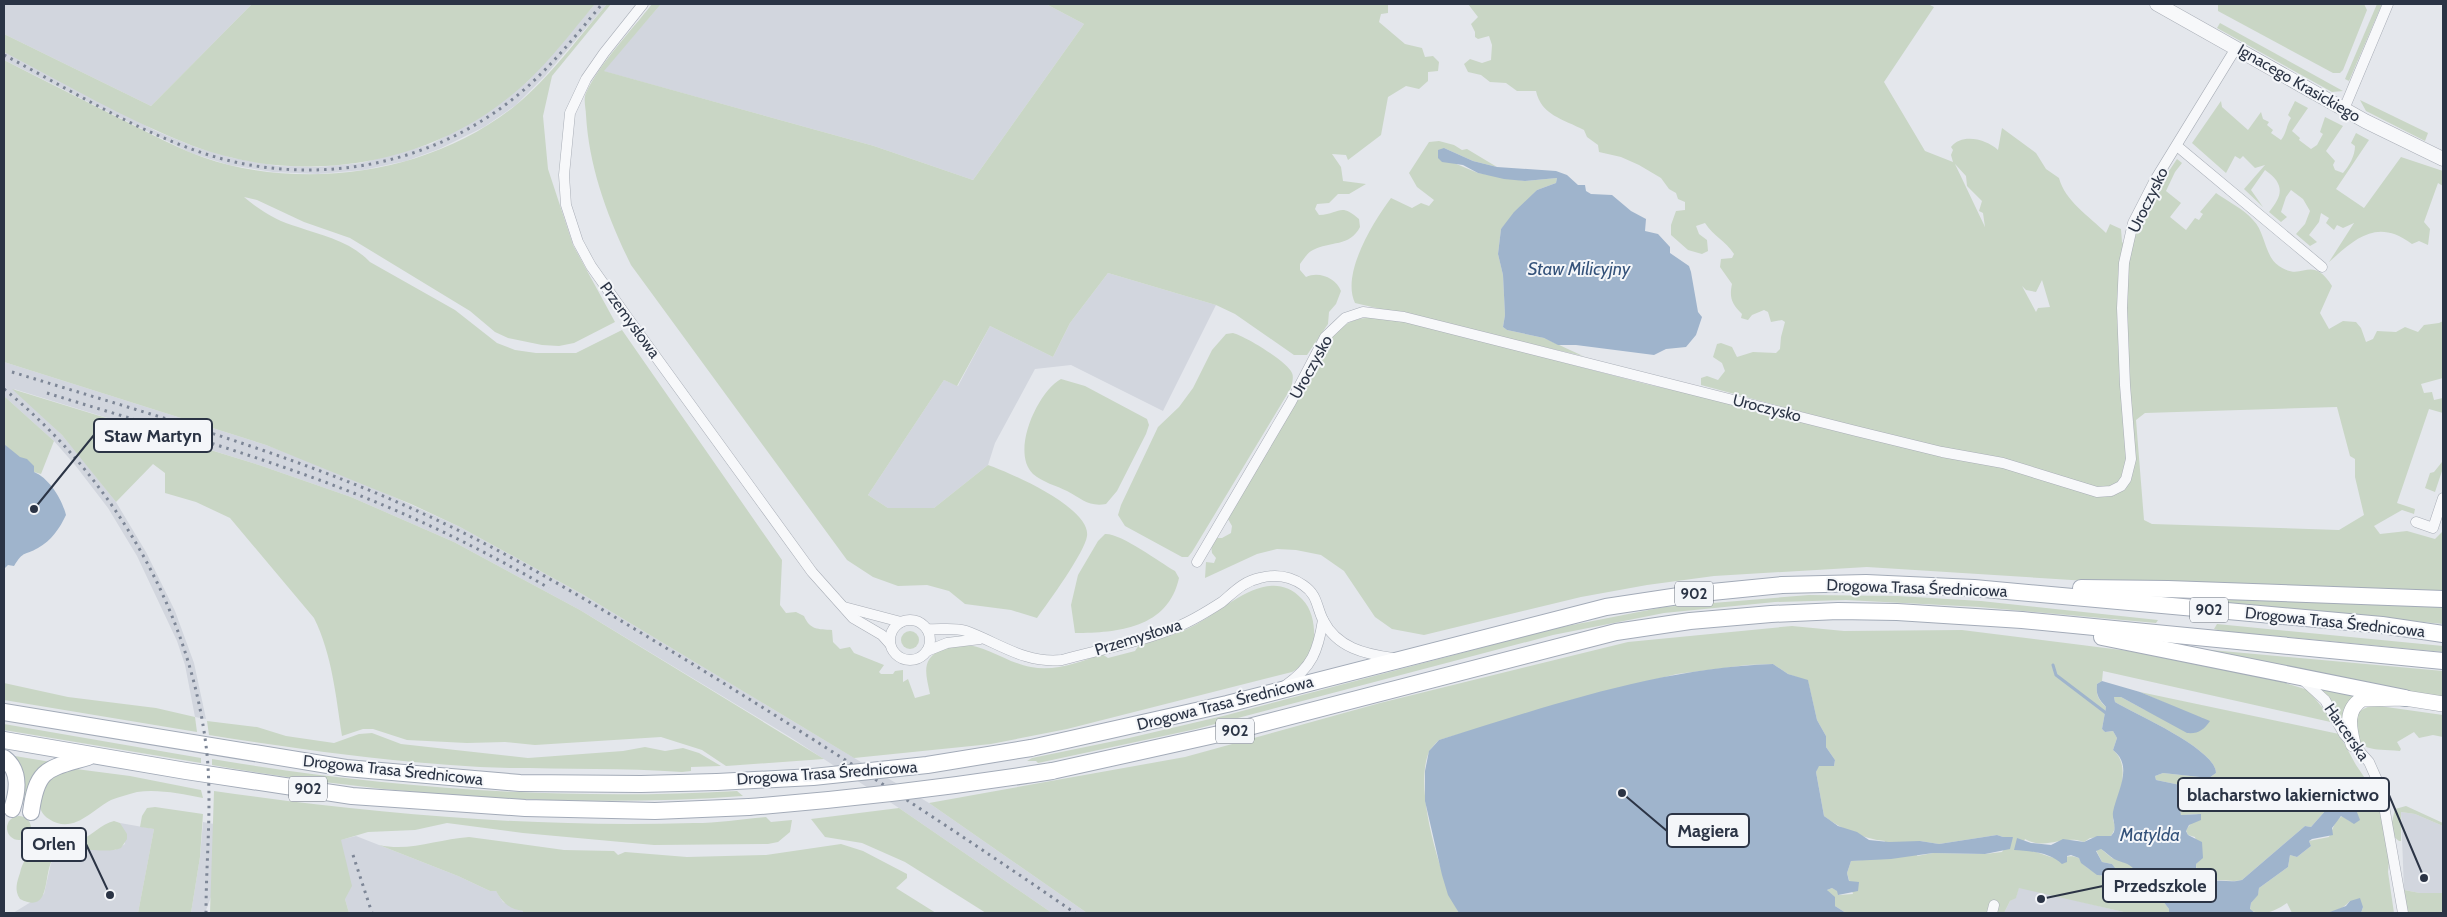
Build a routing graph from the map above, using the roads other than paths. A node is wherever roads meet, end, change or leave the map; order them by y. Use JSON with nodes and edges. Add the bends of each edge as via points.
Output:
{"nodes":[{"id":1,"x":643,"y":4,"type":"edge"},
{"id":2,"x":2157,"y":4,"type":"edge"},
{"id":3,"x":2388,"y":4,"type":"edge"},
{"id":4,"x":2236,"y":48,"type":"junction"},
{"id":5,"x":2344,"y":109,"type":"junction"},
{"id":6,"x":2177,"y":146,"type":"junction"},
{"id":7,"x":2443,"y":158,"type":"edge"},
{"id":8,"x":2322,"y":267,"type":"dead end"},
{"id":9,"x":2443,"y":498,"type":"edge"},
{"id":10,"x":2416,"y":522,"type":"dead end"},
{"id":11,"x":1197,"y":562,"type":"dead end"},
{"id":12,"x":1974,"y":588,"type":"junction"},
{"id":13,"x":2443,"y":599,"type":"edge"},
{"id":14,"x":844,"y":607,"type":"junction"},
{"id":15,"x":1323,"y":620,"type":"junction"},
{"id":16,"x":2022,"y":620,"type":"junction"},
{"id":17,"x":901,"y":622,"type":"junction"},
{"id":18,"x":926,"y":629,"type":"junction"},
{"id":19,"x":2443,"y":634,"type":"edge"},
{"id":20,"x":981,"y":639,"type":"junction"},
{"id":21,"x":890,"y":644,"type":"junction"},
{"id":22,"x":927,"y":651,"type":"junction"},
{"id":23,"x":1399,"y":659,"type":"junction"},
{"id":24,"x":2443,"y":661,"type":"edge"},
{"id":25,"x":2300,"y":678,"type":"junction"},
{"id":26,"x":1278,"y":691,"type":"junction"},
{"id":27,"x":2405,"y":698,"type":"junction"},
{"id":28,"x":2443,"y":704,"type":"edge"},
{"id":29,"x":4,"y":712,"type":"edge"},
{"id":30,"x":4,"y":740,"type":"edge"},
{"id":31,"x":2353,"y":744,"type":"junction"},
{"id":32,"x":92,"y":756,"type":"junction"},
{"id":33,"x":4,"y":758,"type":"edge"},
{"id":34,"x":12,"y":809,"type":"dead end"},
{"id":35,"x":31,"y":812,"type":"dead end"},
{"id":36,"x":2403,"y":913,"type":"edge"}],
"edges":[{"from":1,"to":14,"type":"street","name":"Przemysłowa","via":[[590,73],[570,113],[564,175],[566,205],[572,226],[591,266],[627,317],[812,572]]},
{"from":2,"to":4,"type":"street","name":"Ignacego Krasickiego"},
{"from":3,"to":5,"type":"street"},
{"from":4,"to":5,"type":"street","name":"Ignacego Krasickiego"},
{"from":4,"to":6,"type":"street","name":"Uroczysko"},
{"from":5,"to":7,"type":"street","name":"Ignacego Krasickiego"},
{"from":6,"to":8,"type":"street"},
{"from":6,"to":11,"type":"street","name":"Uroczysko","via":[[2133,223],[2127,246],[2122,308],[2132,459],[2126,479],[2111,491],[2097,492],[2003,463],[1942,452],[1413,319],[1363,312],[1345,318],[1326,337]]},
{"from":9,"to":10,"type":"street","via":[[2433,528]]},
{"from":12,"to":13,"type":"main road","via":[[2168,589]]},
{"from":12,"to":19,"type":"main road","name":"Drogowa Trasa Średnicowa","number":"902","via":[[2372,624]]},
{"from":12,"to":23,"type":"main road","name":"Drogowa Trasa Średnicowa","number":"902","via":[[1866,583],[1782,585],[1692,594],[1606,606]]},
{"from":14,"to":17,"type":"street","name":"Przemysłowa"},
{"from":14,"to":21,"type":"street","name":"Przemysłowa","via":[[853,618],[882,635]]},
{"from":15,"to":20,"type":"street","name":"Przemysłowa","via":[[1320,606],[1303,585],[1291,578],[1272,575],[1245,583],[1214,607],[1178,627],[1062,660],[1026,658]]},
{"from":15,"to":23,"type":"street","name":"Przemysłowa","via":[[1348,647]]},
{"from":15,"to":26,"type":"street","via":[[1320,638],[1304,673]]},
{"from":16,"to":24,"type":"main road","name":"Drogowa Trasa Średnicowa","number":"902"},
{"from":16,"to":25,"type":"main road"},
{"from":16,"to":32,"type":"main road","name":"Drogowa Trasa Średnicowa","number":"902","bridge":true,"via":[[1838,611],[1690,621],[1616,632],[1236,730],[1052,771],[931,790],[750,807],[655,811],[525,808],[352,796]]},
{"from":17,"to":18,"type":"street","via":[[915,621]]},
{"from":17,"to":21,"type":"street","via":[[892,631]]},
{"from":18,"to":20,"type":"street","name":"Przemysłowa","via":[[962,630]]},
{"from":18,"to":22,"type":"street","via":[[930,640]]},
{"from":20,"to":22,"type":"street","name":"Przemysłowa","via":[[956,641]]},
{"from":21,"to":22,"type":"street","via":[[896,655],[906,660],[918,659]]},
{"from":23,"to":26,"type":"main road","name":"Drogowa Trasa Średnicowa","number":"902"},
{"from":25,"to":27,"type":"main road"},
{"from":25,"to":31,"type":"street","name":"Harcerska","via":[[2325,700]]},
{"from":26,"to":29,"type":"main road","name":"Drogowa Trasa Średnicowa","number":"902","bridge":true,"via":[[1031,748],[927,766],[813,777],[641,784],[520,782],[346,768]]},
{"from":27,"to":28,"type":"main road"},
{"from":27,"to":31,"type":"main road","via":[[2368,698],[2356,703],[2349,721]]},
{"from":30,"to":32,"type":"main road","name":"Drogowa Trasa Średnicowa","number":"902"},
{"from":31,"to":36,"type":"street","name":"Harcerska","via":[[2369,762],[2382,789]]},
{"from":32,"to":35,"type":"main road","via":[[55,767],[41,777],[34,788]]},
{"from":33,"to":34,"type":"main road","via":[[17,779]]}]}
